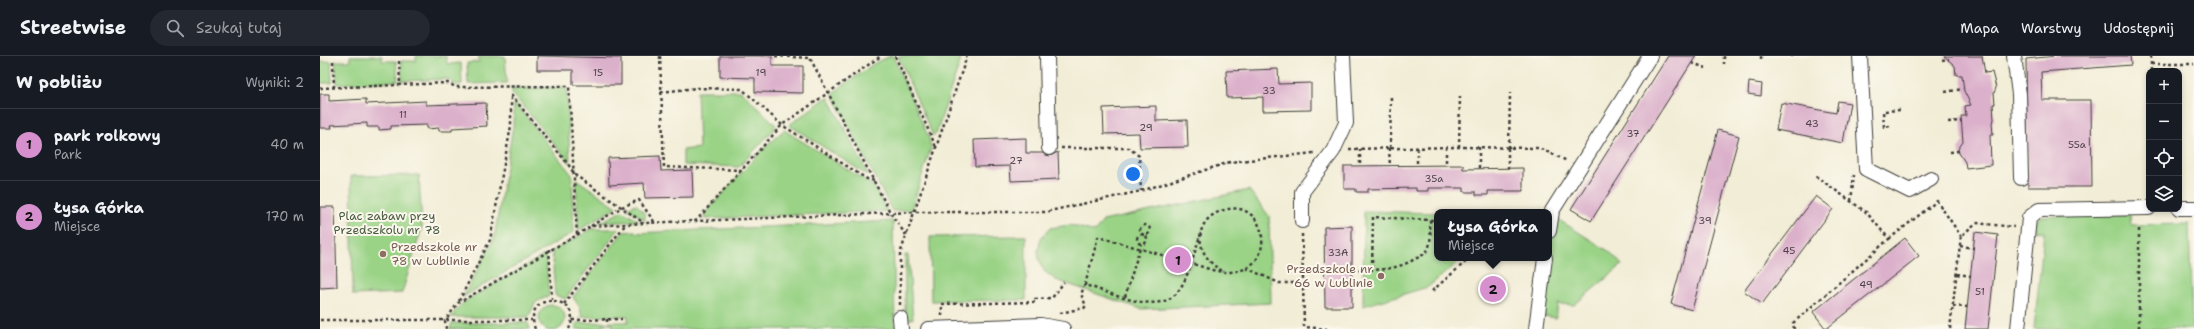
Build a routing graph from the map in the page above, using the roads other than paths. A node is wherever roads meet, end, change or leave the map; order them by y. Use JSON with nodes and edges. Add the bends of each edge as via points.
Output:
{"nodes":[{"id":1,"x":1047,"y":56,"type":"edge"},
{"id":2,"x":1343,"y":56,"type":"edge"},
{"id":3,"x":1650,"y":56,"type":"edge"},
{"id":4,"x":1860,"y":56,"type":"edge"},
{"id":5,"x":2014,"y":56,"type":"edge"},
{"id":6,"x":1050,"y":148,"type":"road end"},
{"id":7,"x":2021,"y":178,"type":"dead end"},
{"id":8,"x":1931,"y":179,"type":"dead end"},
{"id":9,"x":2146,"y":208,"type":"edge"},
{"id":10,"x":2182,"y":208,"type":"edge"},
{"id":11,"x":2194,"y":208,"type":"edge"},
{"id":12,"x":1552,"y":211,"type":"edge"},
{"id":13,"x":1302,"y":221,"type":"road end"},
{"id":14,"x":1546,"y":261,"type":"edge"},
{"id":15,"x":928,"y":329,"type":"edge"},
{"id":16,"x":1063,"y":329,"type":"edge"},
{"id":17,"x":1536,"y":329,"type":"edge"},
{"id":18,"x":2018,"y":329,"type":"edge"}],
"edges":[{"from":1,"to":6,"type":"lane"},
{"from":2,"to":13,"type":"lane","via":[[1346,123],[1333,151],[1302,192]]},
{"from":3,"to":12,"type":"lane"},
{"from":4,"to":8,"type":"lane","via":[[1866,169],[1910,191]]},
{"from":5,"to":7,"type":"lane","via":[[2019,94]]},
{"from":9,"to":18,"type":"lane","via":[[2038,210],[2029,218]]},
{"from":10,"to":11,"type":"lane"},
{"from":14,"to":17,"type":"lane"},
{"from":15,"to":16,"type":"lane","via":[[1041,325]]}]}
